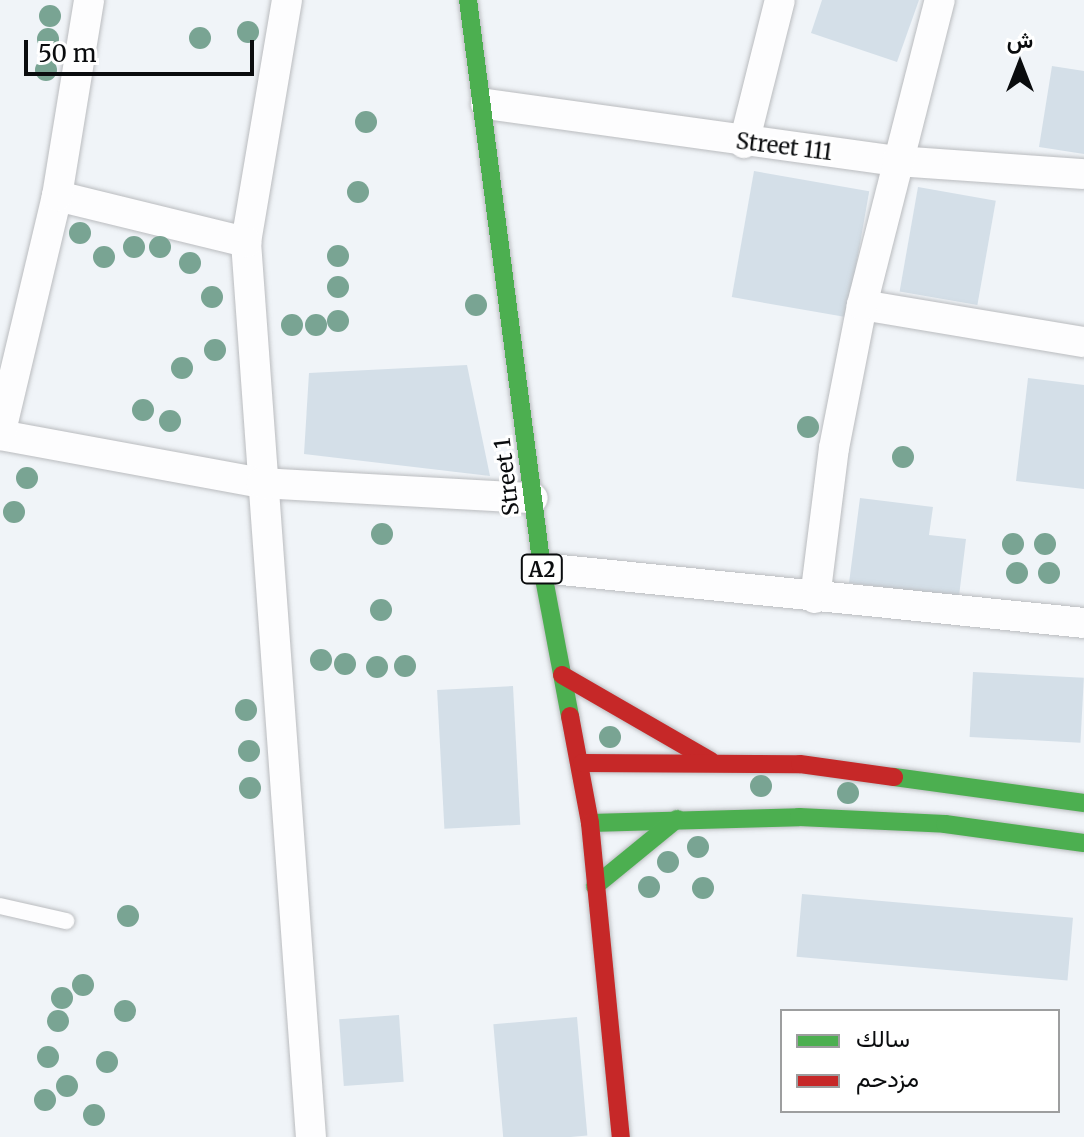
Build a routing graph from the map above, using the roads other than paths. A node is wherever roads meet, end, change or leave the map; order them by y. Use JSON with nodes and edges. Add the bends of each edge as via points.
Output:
{"nodes":[{"id":1,"x":89,"y":0,"type":"edge"},
{"id":2,"x":287,"y":0,"type":"edge"},
{"id":3,"x":468,"y":0,"type":"edge"},
{"id":4,"x":780,"y":0,"type":"edge"},
{"id":5,"x":940,"y":0,"type":"edge"},
{"id":6,"x":486,"y":104,"type":"junction"},
{"id":7,"x":744,"y":143,"type":"junction"},
{"id":8,"x":897,"y":161,"type":"junction"},
{"id":9,"x":1084,"y":174,"type":"edge"},
{"id":10,"x":57,"y":196,"type":"junction"},
{"id":11,"x":246,"y":242,"type":"junction"},
{"id":12,"x":862,"y":305,"type":"junction"},
{"id":13,"x":1084,"y":342,"type":"edge"},
{"id":14,"x":0,"y":435,"type":"edge"},
{"id":15,"x":262,"y":483,"type":"junction"},
{"id":16,"x":533,"y":498,"type":"junction"},
{"id":17,"x":542,"y":568,"type":"junction"},
{"id":18,"x":815,"y":598,"type":"junction"},
{"id":19,"x":1084,"y":623,"type":"edge"},
{"id":20,"x":562,"y":675,"type":"junction"},
{"id":21,"x":711,"y":761,"type":"junction"},
{"id":22,"x":582,"y":763,"type":"junction"},
{"id":23,"x":800,"y":764,"type":"junction"},
{"id":24,"x":1084,"y":803,"type":"edge"},
{"id":25,"x":799,"y":817,"type":"junction"},
{"id":26,"x":677,"y":819,"type":"junction"},
{"id":27,"x":590,"y":823,"type":"junction"},
{"id":28,"x":1084,"y":843,"type":"edge"},
{"id":29,"x":595,"y":886,"type":"junction"},
{"id":30,"x":0,"y":906,"type":"edge"},
{"id":31,"x":66,"y":921,"type":"dead end"},
{"id":32,"x":311,"y":1137,"type":"edge"},
{"id":33,"x":621,"y":1137,"type":"edge"}],
"edges":[{"from":1,"to":10,"type":"street"},
{"from":2,"to":11,"type":"street"},
{"from":3,"to":6,"type":"main road","name":"Street 1","number":"A2"},
{"from":4,"to":7,"type":"street"},
{"from":5,"to":8,"type":"street"},
{"from":6,"to":7,"type":"street","name":"Street 111"},
{"from":6,"to":16,"type":"main road","name":"Street 1","number":"A2"},
{"from":7,"to":8,"type":"street","name":"Street 111"},
{"from":8,"to":9,"type":"street","name":"Street 111"},
{"from":8,"to":12,"type":"street"},
{"from":10,"to":11,"type":"street"},
{"from":10,"to":14,"type":"street"},
{"from":11,"to":15,"type":"street"},
{"from":12,"to":13,"type":"street"},
{"from":12,"to":18,"type":"street","via":[[834,448]]},
{"from":14,"to":15,"type":"street"},
{"from":15,"to":16,"type":"street"},
{"from":15,"to":32,"type":"street"},
{"from":16,"to":17,"type":"main road","name":"Street 1","number":"A2"},
{"from":17,"to":18,"type":"street"},
{"from":17,"to":20,"type":"main road","name":"Street 1","number":"A2"},
{"from":18,"to":19,"type":"street"},
{"from":20,"to":21,"type":"main road"},
{"from":20,"to":22,"type":"main road","name":"Street 1","number":"A2"},
{"from":21,"to":22,"type":"main road"},
{"from":21,"to":23,"type":"main road"},
{"from":22,"to":27,"type":"main road","name":"Street 1","number":"A2"},
{"from":23,"to":24,"type":"main road"},
{"from":23,"to":25,"type":"main road"},
{"from":25,"to":26,"type":"main road"},
{"from":25,"to":28,"type":"main road","via":[[945,824]]},
{"from":26,"to":27,"type":"main road"},
{"from":26,"to":29,"type":"main road"},
{"from":27,"to":29,"type":"main road","name":"Street 1","number":"A2"},
{"from":29,"to":33,"type":"main road","name":"Street 1","number":"A2"},
{"from":30,"to":31,"type":"lane"}]}
